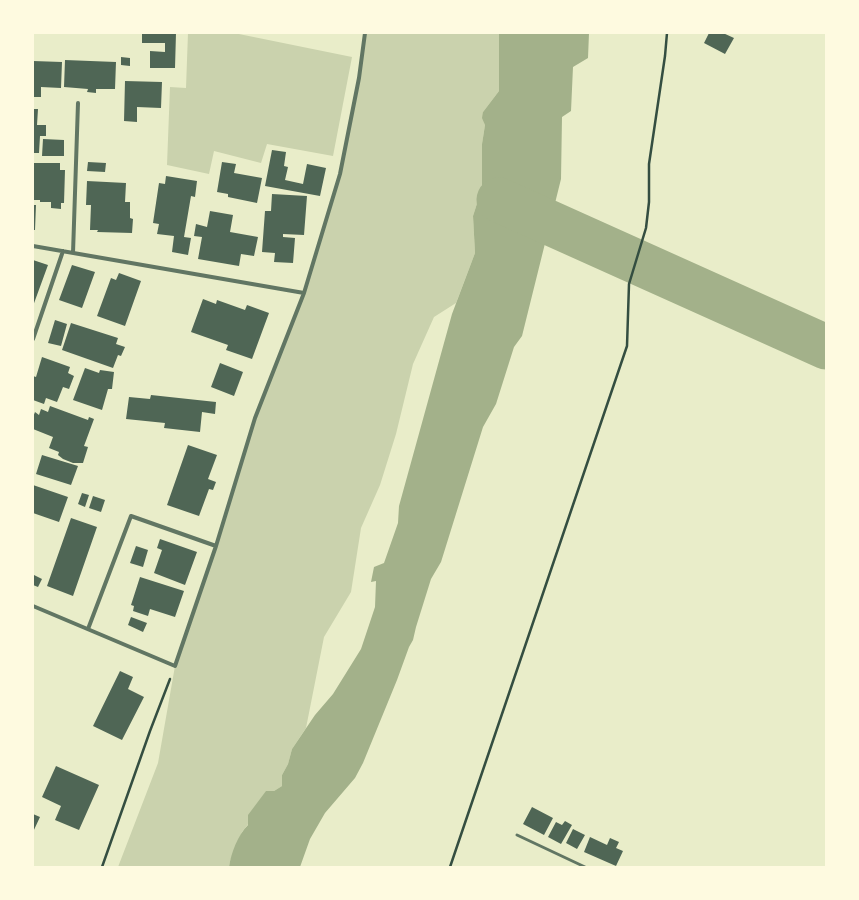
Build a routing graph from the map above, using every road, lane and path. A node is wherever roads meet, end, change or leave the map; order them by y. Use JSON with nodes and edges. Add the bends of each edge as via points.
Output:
{"nodes":[{"id":1,"x":365,"y":33,"type":"edge"},
{"id":2,"x":667,"y":33,"type":"edge"},
{"id":3,"x":78,"y":103,"type":"dead end"},
{"id":4,"x":33,"y":246,"type":"edge"},
{"id":5,"x":63,"y":251,"type":"junction"},
{"id":6,"x":73,"y":253,"type":"junction"},
{"id":7,"x":304,"y":293,"type":"junction"},
{"id":8,"x":33,"y":339,"type":"edge"},
{"id":9,"x":216,"y":546,"type":"junction"},
{"id":10,"x":33,"y":606,"type":"edge"},
{"id":11,"x":88,"y":629,"type":"junction"},
{"id":12,"x":175,"y":666,"type":"junction"},
{"id":13,"x":517,"y":835,"type":"dead end"},
{"id":14,"x":102,"y":867,"type":"edge"},
{"id":15,"x":450,"y":867,"type":"edge"},
{"id":16,"x":585,"y":867,"type":"edge"}],
"edges":[{"from":1,"to":7,"type":"street","via":[[340,174]]},
{"from":2,"to":15,"type":"path","via":[[649,164],[646,228],[630,284],[627,346]]},
{"from":3,"to":6,"type":"street"},
{"from":4,"to":5,"type":"street"},
{"from":5,"to":6,"type":"street"},
{"from":5,"to":8,"type":"street"},
{"from":6,"to":7,"type":"street"},
{"from":7,"to":9,"type":"street","via":[[255,418]]},
{"from":9,"to":11,"type":"street","via":[[131,516]]},
{"from":9,"to":12,"type":"street"},
{"from":10,"to":11,"type":"street"},
{"from":11,"to":12,"type":"street"},
{"from":12,"to":14,"type":"path"},
{"from":13,"to":16,"type":"lane"}]}
